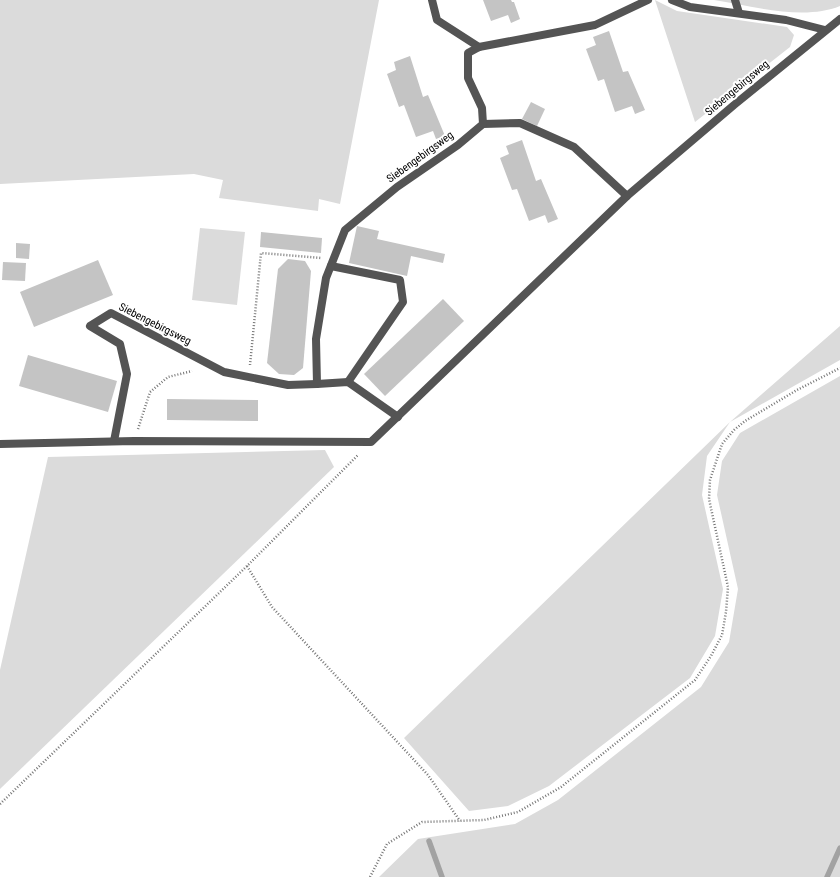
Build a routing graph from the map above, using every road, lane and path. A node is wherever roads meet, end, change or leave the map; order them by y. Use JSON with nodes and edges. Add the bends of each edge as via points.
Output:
{"nodes":[{"id":1,"x":432,"y":0,"type":"edge"},
{"id":2,"x":648,"y":0,"type":"edge"},
{"id":3,"x":672,"y":0,"type":"edge"},
{"id":4,"x":735,"y":0,"type":"edge"},
{"id":5,"x":739,"y":13,"type":"junction"},
{"id":6,"x":840,"y":19,"type":"edge"},
{"id":7,"x":825,"y":30,"type":"junction"},
{"id":8,"x":479,"y":47,"type":"junction"},
{"id":9,"x":483,"y":124,"type":"junction"},
{"id":10,"x":627,"y":196,"type":"junction"},
{"id":11,"x":332,"y":263,"type":"junction"},
{"id":12,"x":212,"y":366,"type":"junction"},
{"id":13,"x":840,"y":368,"type":"edge"},
{"id":14,"x":249,"y":377,"type":"junction"},
{"id":15,"x":348,"y":382,"type":"junction"},
{"id":16,"x":318,"y":384,"type":"junction"},
{"id":17,"x":398,"y":417,"type":"junction"},
{"id":18,"x":114,"y":441,"type":"junction"},
{"id":19,"x":134,"y":441,"type":"junction"},
{"id":20,"x":371,"y":442,"type":"junction"},
{"id":21,"x":0,"y":444,"type":"edge"},
{"id":22,"x":247,"y":566,"type":"junction"},
{"id":23,"x":0,"y":804,"type":"edge"},
{"id":24,"x":460,"y":822,"type":"junction"},
{"id":25,"x":370,"y":877,"type":"edge"}],
"edges":[{"from":1,"to":8,"type":"street","via":[[437,20]]},
{"from":2,"to":8,"type":"street","via":[[595,25]]},
{"from":3,"to":5,"type":"street","via":[[690,7]]},
{"from":4,"to":5,"type":"street"},
{"from":5,"to":7,"type":"street","via":[[786,20]]},
{"from":6,"to":7,"type":"street","name":"Siebengebirgsweg"},
{"from":7,"to":10,"type":"street","name":"Siebengebirgsweg"},
{"from":8,"to":9,"type":"street","via":[[468,53],[468,78],[482,108]]},
{"from":9,"to":10,"type":"street","via":[[520,123],[574,147]]},
{"from":9,"to":11,"type":"street","name":"Siebengebirgsweg","via":[[458,145],[397,187],[344,230]]},
{"from":10,"to":17,"type":"street","name":"Siebengebirgsweg"},
{"from":11,"to":14,"type":"path","via":[[261,253]]},
{"from":11,"to":15,"type":"street","via":[[400,280],[403,302]]},
{"from":11,"to":16,"type":"street","name":"Siebengebirgsweg","via":[[326,278],[316,339]]},
{"from":12,"to":14,"type":"street","name":"Siebengebirgsweg","via":[[224,372]]},
{"from":12,"to":18,"type":"street","name":"Siebengebirgsweg","via":[[111,313],[90,326],[120,344],[127,374]]},
{"from":12,"to":19,"type":"path","via":[[168,377],[150,392]]},
{"from":13,"to":24,"type":"path","via":[[745,421],[722,444],[710,480],[709,499],[728,587],[726,612],[722,635],[695,680],[561,787],[518,812],[484,820]]},
{"from":14,"to":16,"type":"street","name":"Siebengebirgsweg","via":[[288,385]]},
{"from":15,"to":16,"type":"street","name":"Siebengebirgsweg"},
{"from":15,"to":17,"type":"street"},
{"from":17,"to":20,"type":"street","name":"Siebengebirgsweg"},
{"from":18,"to":19,"type":"street"},
{"from":18,"to":21,"type":"street"},
{"from":19,"to":20,"type":"street"},
{"from":20,"to":22,"type":"path"},
{"from":22,"to":23,"type":"path"},
{"from":22,"to":24,"type":"path","via":[[272,607],[428,775]]},
{"from":24,"to":25,"type":"path","via":[[422,822],[387,844]]}]}
